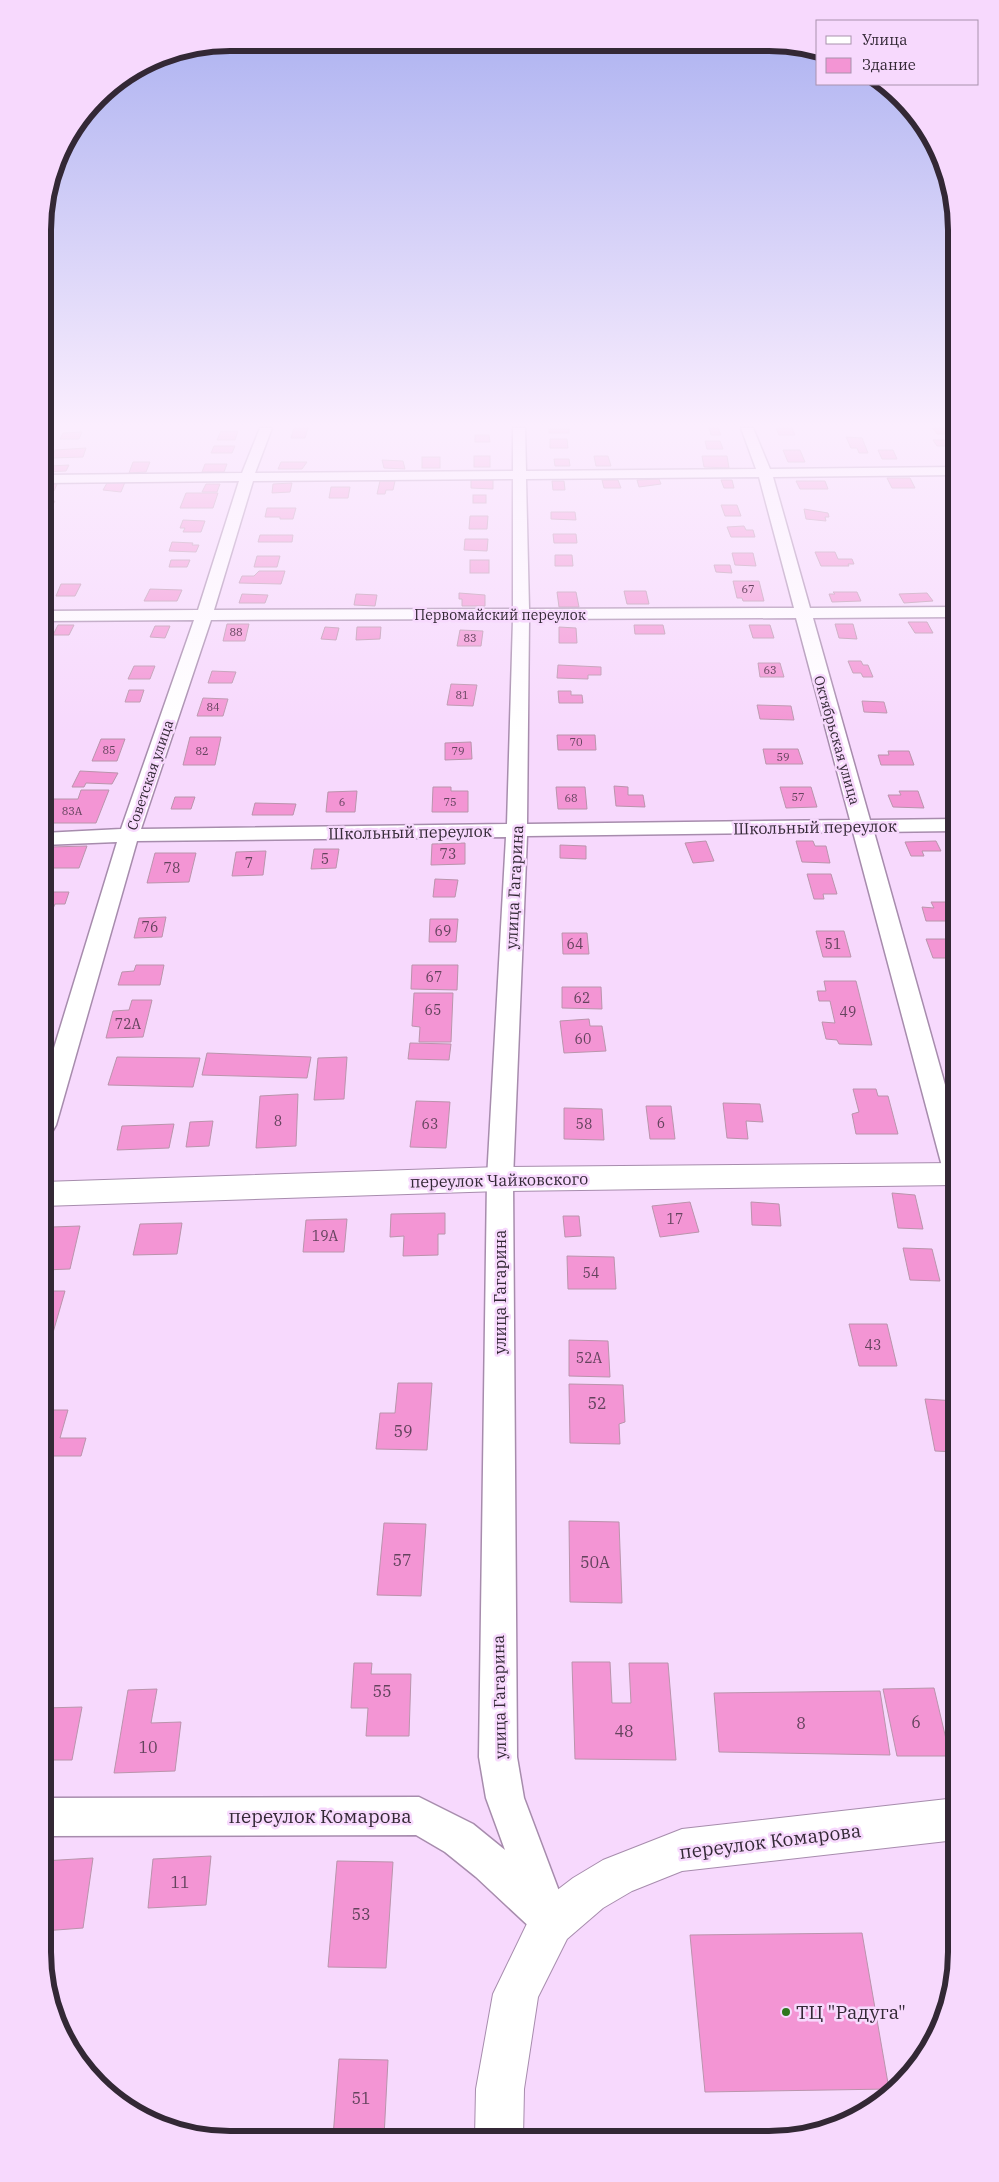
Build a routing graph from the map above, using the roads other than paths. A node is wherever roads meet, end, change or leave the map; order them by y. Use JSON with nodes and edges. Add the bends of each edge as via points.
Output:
{"nodes":[{"id":1,"x":231,"y":530,"type":"edge"},
{"id":2,"x":521,"y":530,"type":"edge"},
{"id":3,"x":780,"y":530,"type":"edge"},
{"id":4,"x":948,"y":612,"type":"edge"},
{"id":5,"x":802,"y":613,"type":"junction"},
{"id":6,"x":51,"y":616,"type":"edge"},
{"id":7,"x":204,"y":616,"type":"junction"},
{"id":8,"x":522,"y":616,"type":"junction"},
{"id":9,"x":948,"y":825,"type":"edge"},
{"id":10,"x":862,"y":826,"type":"junction"},
{"id":11,"x":517,"y":830,"type":"junction"},
{"id":12,"x":129,"y":836,"type":"junction"},
{"id":13,"x":51,"y":839,"type":"edge"},
{"id":14,"x":51,"y":1099,"type":"edge"},
{"id":15,"x":948,"y":1143,"type":"edge"},
{"id":16,"x":948,"y":1172,"type":"edge"},
{"id":17,"x":500,"y":1179,"type":"junction"},
{"id":18,"x":51,"y":1194,"type":"edge"},
{"id":19,"x":51,"y":1817,"type":"edge"},
{"id":20,"x":948,"y":1820,"type":"edge"},
{"id":21,"x":552,"y":1923,"type":"junction"},
{"id":22,"x":499,"y":2131,"type":"edge"}],
"edges":[{"from":1,"to":7,"type":"street","name":"Советская улица"},
{"from":2,"to":8,"type":"street","name":"улица Гагарина"},
{"from":3,"to":5,"type":"street","name":"Октябрьская улица"},
{"from":4,"to":5,"type":"street","name":"Первомайский переулок"},
{"from":5,"to":8,"type":"street","name":"Первомайский переулок"},
{"from":5,"to":10,"type":"street","name":"Октябрьская улица"},
{"from":6,"to":7,"type":"street","name":"Первомайский переулок"},
{"from":7,"to":8,"type":"street","name":"Первомайский переулок"},
{"from":7,"to":12,"type":"street","name":"Советская улица"},
{"from":8,"to":11,"type":"street","name":"улица Гагарина"},
{"from":9,"to":10,"type":"street","name":"Школьный переулок"},
{"from":10,"to":11,"type":"street","name":"Школьный переулок"},
{"from":10,"to":15,"type":"street","name":"Октябрьская улица"},
{"from":11,"to":12,"type":"street","name":"Школьный переулок"},
{"from":11,"to":17,"type":"street","name":"улица Гагарина"},
{"from":12,"to":13,"type":"street","name":"Школьный переулок"},
{"from":12,"to":14,"type":"street","name":"Советская улица"},
{"from":16,"to":17,"type":"street","name":"переулок Чайковского"},
{"from":17,"to":18,"type":"street","name":"переулок Чайковского"},
{"from":17,"to":21,"type":"street","name":"улица Гагарина","via":[[498,1757],[505,1798]]},
{"from":19,"to":21,"type":"street","name":"переулок Комарова","via":[[419,1816],[459,1838]]},
{"from":20,"to":21,"type":"street","name":"переулок Комарова","via":[[682,1850],[618,1875],[588,1893]]},
{"from":21,"to":22,"type":"street","via":[[516,1994],[500,2089]]}]}
